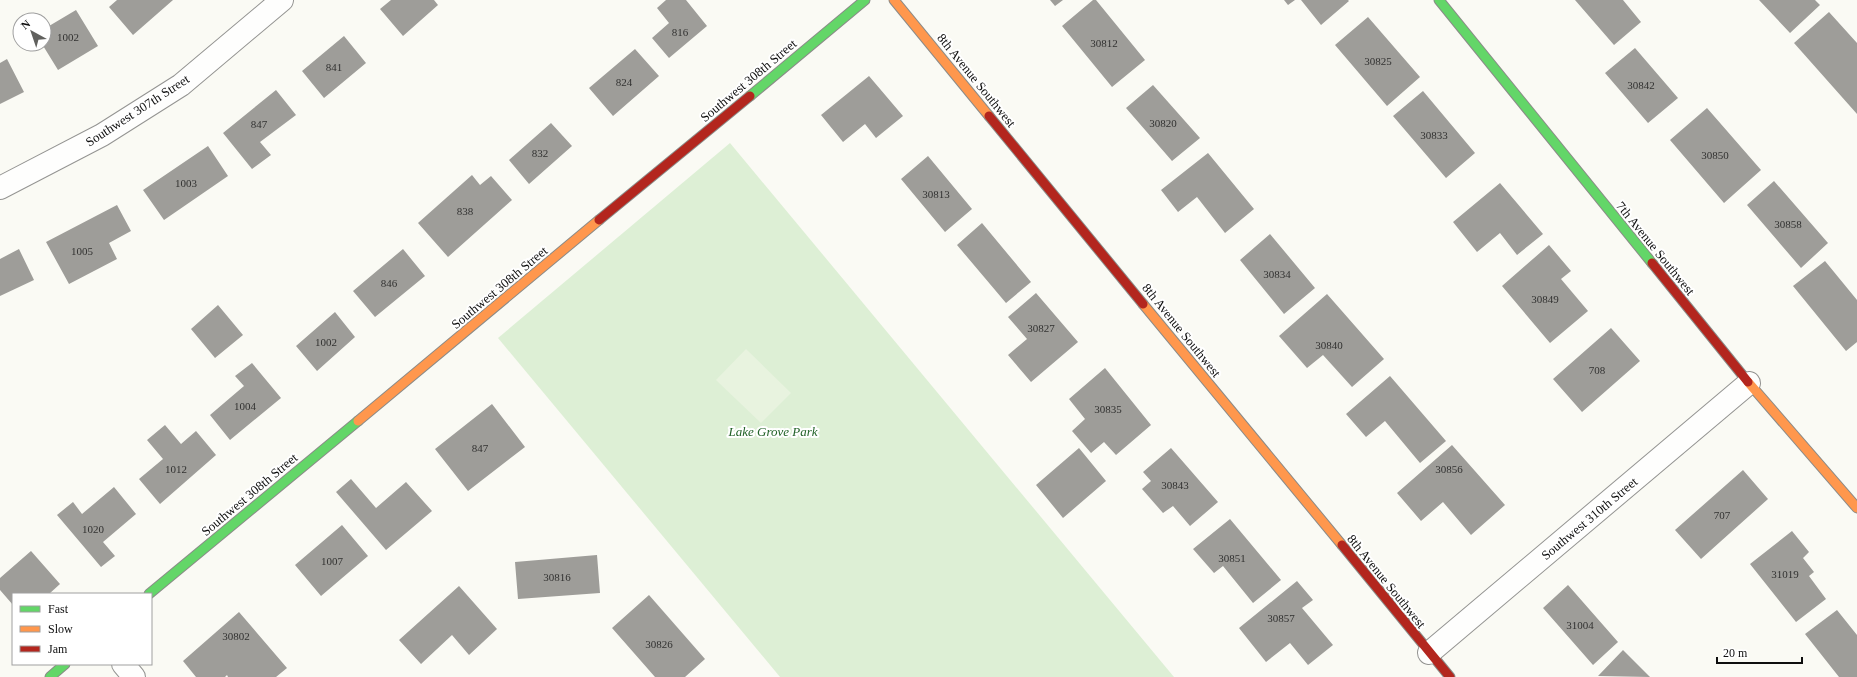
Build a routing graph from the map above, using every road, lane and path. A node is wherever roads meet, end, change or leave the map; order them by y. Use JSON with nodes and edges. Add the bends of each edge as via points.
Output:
{"nodes":[{"id":1,"x":282,"y":0,"type":"edge"},
{"id":2,"x":865,"y":0,"type":"edge"},
{"id":3,"x":894,"y":0,"type":"edge"},
{"id":4,"x":1439,"y":0,"type":"edge"},
{"id":5,"x":0,"y":188,"type":"edge"},
{"id":6,"x":1749,"y":383,"type":"junction"},
{"id":7,"x":1857,"y":508,"type":"edge"},
{"id":8,"x":150,"y":593,"type":"edge"},
{"id":9,"x":1429,"y":653,"type":"junction"},
{"id":10,"x":64,"y":665,"type":"edge"},
{"id":11,"x":124,"y":665,"type":"edge"},
{"id":12,"x":50,"y":677,"type":"edge"},
{"id":13,"x":134,"y":677,"type":"edge"},
{"id":14,"x":1450,"y":677,"type":"edge"}],
"edges":[{"from":1,"to":5,"type":"street","name":"Southwest 307th Street","via":[[181,84],[102,135]]},
{"from":2,"to":8,"type":"street","name":"Southwest 308th Street"},
{"from":3,"to":9,"type":"street","name":"8th Avenue Southwest"},
{"from":4,"to":6,"type":"street","name":"7th Avenue Southwest"},
{"from":6,"to":7,"type":"street","name":"7th Avenue Southwest"},
{"from":6,"to":9,"type":"street","name":"Southwest 310th Street"},
{"from":9,"to":14,"type":"street","name":"8th Avenue Southwest"},
{"from":10,"to":12,"type":"street"},
{"from":11,"to":13,"type":"street"}]}
